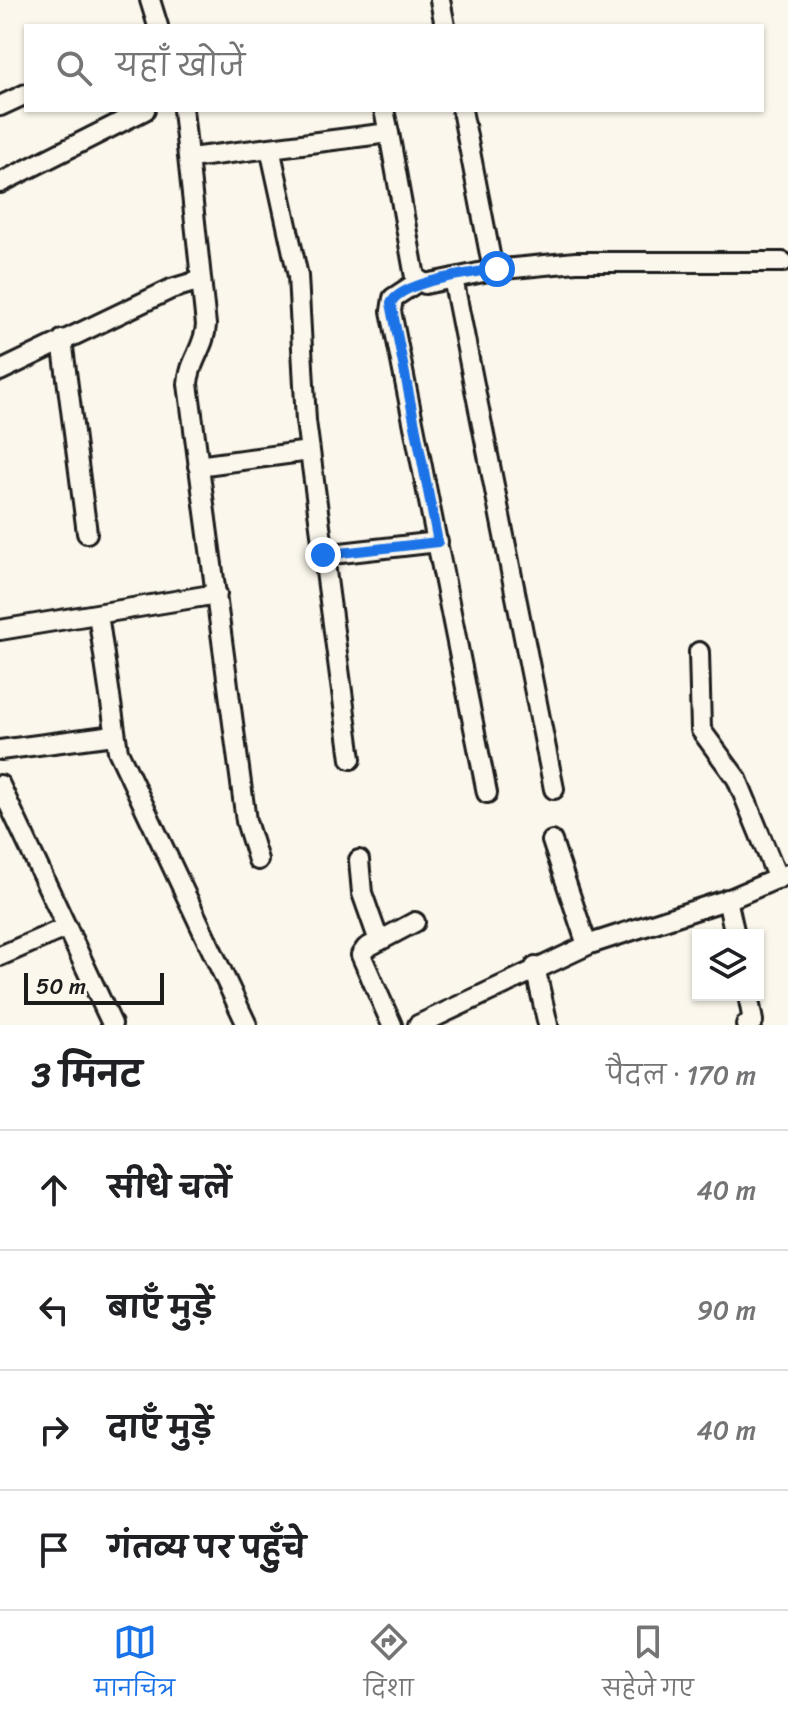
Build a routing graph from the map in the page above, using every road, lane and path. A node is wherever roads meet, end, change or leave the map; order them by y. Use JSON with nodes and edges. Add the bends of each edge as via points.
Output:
{"nodes":[{"id":1,"x":150,"y":0,"type":"edge"},
{"id":2,"x":440,"y":0,"type":"edge"},
{"id":3,"x":157,"y":24,"type":"edge"},
{"id":4,"x":445,"y":24,"type":"edge"},
{"id":5,"x":24,"y":95,"type":"edge"},
{"id":6,"x":0,"y":106,"type":"edge"},
{"id":7,"x":141,"y":112,"type":"edge"},
{"id":8,"x":183,"y":112,"type":"edge"},
{"id":9,"x":384,"y":112,"type":"edge"},
{"id":10,"x":462,"y":112,"type":"edge"},
{"id":11,"x":389,"y":133,"type":"junction"},
{"id":12,"x":270,"y":148,"type":"junction"},
{"id":13,"x":190,"y":158,"type":"junction"},
{"id":14,"x":0,"y":183,"type":"edge"},
{"id":15,"x":783,"y":262,"type":"dead end"},
{"id":16,"x":493,"y":270,"type":"junction"},
{"id":17,"x":453,"y":278,"type":"junction"},
{"id":18,"x":201,"y":280,"type":"junction"},
{"id":19,"x":419,"y":281,"type":"junction"},
{"id":20,"x":62,"y":340,"type":"junction"},
{"id":21,"x":0,"y":371,"type":"edge"},
{"id":22,"x":309,"y":451,"type":"junction"},
{"id":23,"x":198,"y":466,"type":"junction"},
{"id":24,"x":87,"y":533,"type":"dead end"},
{"id":25,"x":438,"y":542,"type":"junction"},
{"id":26,"x":323,"y":555,"type":"junction"},
{"id":27,"x":217,"y":594,"type":"junction"},
{"id":28,"x":98,"y":614,"type":"junction"},
{"id":29,"x":0,"y":630,"type":"edge"},
{"id":30,"x":699,"y":652,"type":"dead end"},
{"id":31,"x":114,"y":735,"type":"junction"},
{"id":32,"x":0,"y":750,"type":"edge"},
{"id":33,"x":351,"y":759,"type":"dead end"},
{"id":34,"x":0,"y":785,"type":"edge"},
{"id":35,"x":554,"y":789,"type":"dead end"},
{"id":36,"x":487,"y":793,"type":"dead end"},
{"id":37,"x":552,"y":841,"type":"dead end"},
{"id":38,"x":258,"y":860,"type":"dead end"},
{"id":39,"x":359,"y":860,"type":"dead end"},
{"id":40,"x":783,"y":877,"type":"edge"},
{"id":41,"x":727,"y":899,"type":"junction"},
{"id":42,"x":415,"y":922,"type":"dead end"},
{"id":43,"x":67,"y":927,"type":"junction"},
{"id":44,"x":734,"y":929,"type":"edge"},
{"id":45,"x":379,"y":941,"type":"junction"},
{"id":46,"x":587,"y":945,"type":"junction"},
{"id":47,"x":0,"y":956,"type":"edge"},
{"id":48,"x":535,"y":967,"type":"junction"},
{"id":49,"x":749,"y":1001,"type":"edge"},
{"id":50,"x":112,"y":1024,"type":"edge"},
{"id":51,"x":247,"y":1025,"type":"edge"},
{"id":52,"x":392,"y":1025,"type":"edge"},
{"id":53,"x":418,"y":1025,"type":"edge"},
{"id":54,"x":548,"y":1025,"type":"edge"},
{"id":55,"x":746,"y":1025,"type":"edge"}],
"edges":[{"from":1,"to":3,"type":"street"},
{"from":2,"to":4,"type":"street"},
{"from":5,"to":6,"type":"street"},
{"from":7,"to":14,"type":"street"},
{"from":8,"to":13,"type":"street"},
{"from":9,"to":11,"type":"street"},
{"from":10,"to":16,"type":"street"},
{"from":11,"to":12,"type":"street"},
{"from":11,"to":19,"type":"street"},
{"from":12,"to":13,"type":"street"},
{"from":12,"to":22,"type":"street","via":[[298,276]]},
{"from":13,"to":18,"type":"street"},
{"from":15,"to":16,"type":"street","via":[[628,261]]},
{"from":16,"to":17,"type":"street"},
{"from":17,"to":19,"type":"street"},
{"from":17,"to":35,"type":"street"},
{"from":18,"to":20,"type":"street"},
{"from":18,"to":23,"type":"street","via":[[206,335],[190,365],[188,384]]},
{"from":19,"to":25,"type":"street","via":[[391,303]]},
{"from":20,"to":21,"type":"street"},
{"from":20,"to":24,"type":"street"},
{"from":22,"to":23,"type":"street"},
{"from":22,"to":26,"type":"street"},
{"from":23,"to":27,"type":"street"},
{"from":25,"to":26,"type":"street"},
{"from":25,"to":36,"type":"street"},
{"from":26,"to":33,"type":"street"},
{"from":27,"to":28,"type":"street"},
{"from":27,"to":38,"type":"street","via":[[246,821]]},
{"from":28,"to":29,"type":"street"},
{"from":28,"to":31,"type":"street"},
{"from":30,"to":40,"type":"street","via":[[701,730],[732,771]]},
{"from":31,"to":32,"type":"street"},
{"from":31,"to":51,"type":"street","via":[[127,776]]},
{"from":34,"to":43,"type":"street"},
{"from":37,"to":46,"type":"street"},
{"from":39,"to":45,"type":"street","via":[[362,893]]},
{"from":40,"to":41,"type":"street"},
{"from":41,"to":44,"type":"street"},
{"from":41,"to":46,"type":"street"},
{"from":42,"to":45,"type":"street"},
{"from":43,"to":47,"type":"street"},
{"from":43,"to":50,"type":"street"},
{"from":45,"to":52,"type":"street","via":[[361,955]]},
{"from":46,"to":48,"type":"street"},
{"from":48,"to":53,"type":"street"},
{"from":48,"to":54,"type":"street"},
{"from":49,"to":55,"type":"street","via":[[753,1021]]}]}
